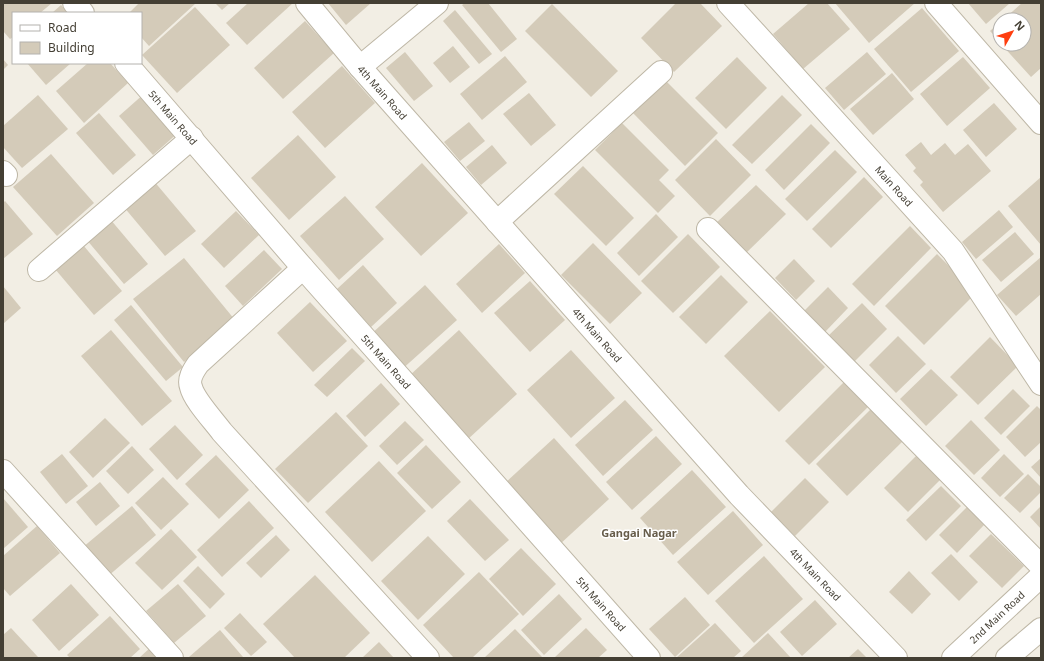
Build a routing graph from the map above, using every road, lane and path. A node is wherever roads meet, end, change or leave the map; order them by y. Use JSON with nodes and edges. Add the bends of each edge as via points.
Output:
{"nodes":[{"id":1,"x":74,"y":3,"type":"edge"},
{"id":2,"x":307,"y":3,"type":"edge"},
{"id":3,"x":437,"y":3,"type":"edge"},
{"id":4,"x":728,"y":3,"type":"edge"},
{"id":5,"x":936,"y":3,"type":"edge"},
{"id":6,"x":82,"y":12,"type":"edge"},
{"id":7,"x":127,"y":64,"type":"edge"},
{"id":8,"x":360,"y":67,"type":"junction"},
{"id":9,"x":661,"y":72,"type":"dead end"},
{"id":10,"x":1041,"y":123,"type":"edge"},
{"id":11,"x":192,"y":138,"type":"junction"},
{"id":12,"x":497,"y":222,"type":"junction"},
{"id":13,"x":708,"y":229,"type":"dead end"},
{"id":14,"x":303,"y":268,"type":"junction"},
{"id":15,"x":39,"y":270,"type":"dead end"},
{"id":16,"x":1041,"y":384,"type":"edge"},
{"id":17,"x":3,"y":471,"type":"edge"},
{"id":18,"x":1041,"y":566,"type":"edge"},
{"id":19,"x":1041,"y":576,"type":"edge"},
{"id":20,"x":1041,"y":629,"type":"edge"},
{"id":21,"x":172,"y":658,"type":"edge"},
{"id":22,"x":428,"y":658,"type":"edge"},
{"id":23,"x":649,"y":658,"type":"edge"},
{"id":24,"x":896,"y":658,"type":"edge"},
{"id":25,"x":953,"y":658,"type":"edge"},
{"id":26,"x":1007,"y":658,"type":"edge"}],
"edges":[{"from":1,"to":6,"type":"street"},
{"from":2,"to":8,"type":"street","name":"4th Main Road"},
{"from":3,"to":8,"type":"street"},
{"from":4,"to":16,"type":"street","name":"Main Road","via":[[953,251]]},
{"from":5,"to":10,"type":"street"},
{"from":7,"to":11,"type":"street","name":"5th Main Road"},
{"from":8,"to":12,"type":"street","name":"4th Main Road"},
{"from":9,"to":12,"type":"street"},
{"from":11,"to":14,"type":"street","name":"5th Main Road"},
{"from":11,"to":15,"type":"street"},
{"from":12,"to":24,"type":"street","name":"4th Main Road","via":[[739,496]]},
{"from":13,"to":18,"type":"street"},
{"from":14,"to":22,"type":"street","via":[[198,364],[191,373],[190,387],[222,432]]},
{"from":14,"to":23,"type":"street","name":"5th Main Road"},
{"from":17,"to":21,"type":"street"},
{"from":19,"to":25,"type":"street","name":"2nd Main Road"},
{"from":20,"to":26,"type":"street"}]}
